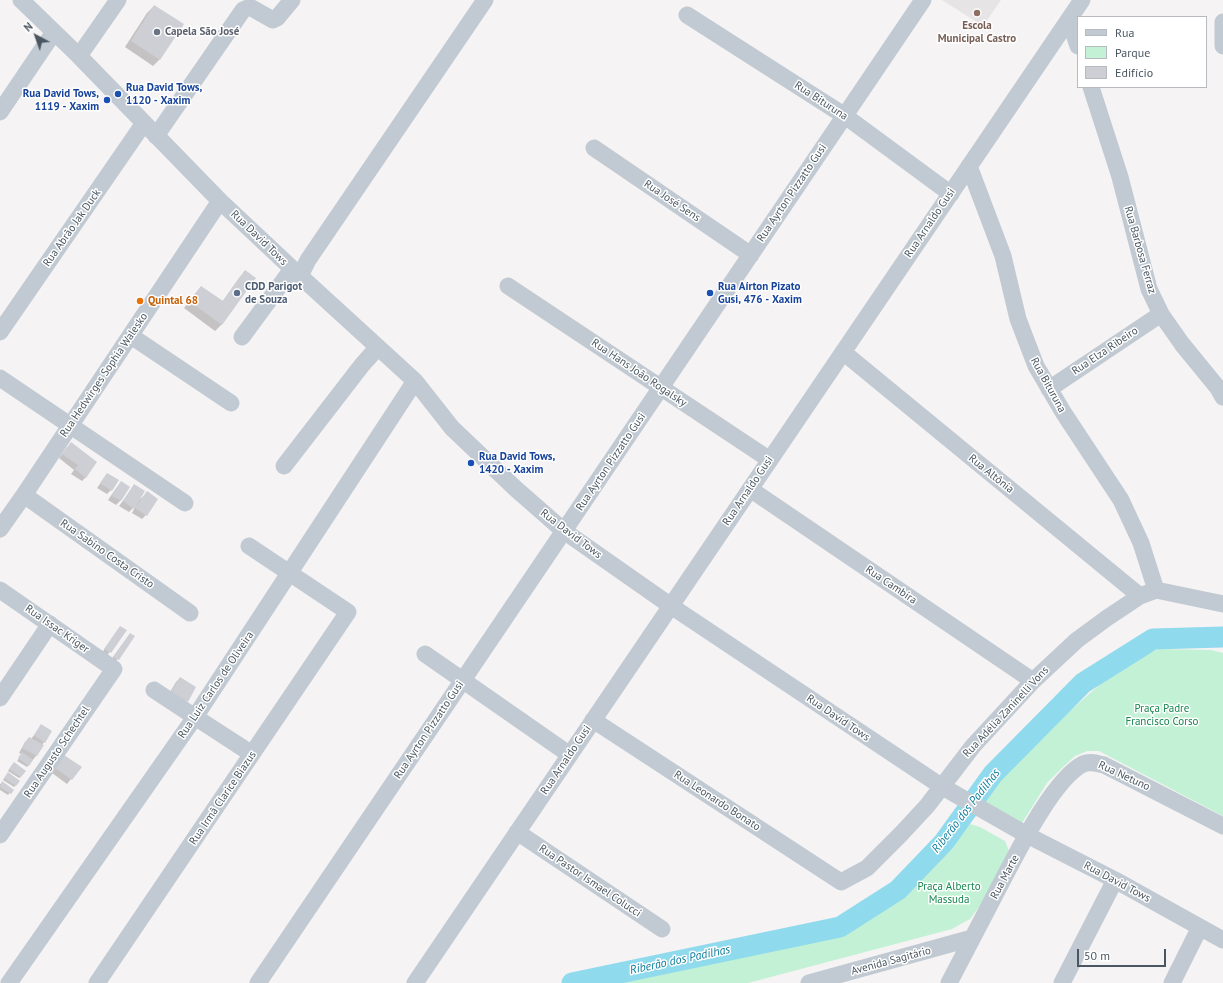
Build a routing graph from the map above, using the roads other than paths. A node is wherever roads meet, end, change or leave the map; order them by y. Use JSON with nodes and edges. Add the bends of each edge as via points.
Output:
{"nodes":[{"id":1,"x":21,"y":0,"type":"edge"},
{"id":2,"x":118,"y":0,"type":"edge"},
{"id":3,"x":292,"y":0,"type":"edge"},
{"id":4,"x":485,"y":0,"type":"edge"},
{"id":5,"x":924,"y":0,"type":"edge"},
{"id":6,"x":1082,"y":0,"type":"edge"},
{"id":7,"x":687,"y":15,"type":"dead end"},
{"id":8,"x":1069,"y":19,"type":"junction"},
{"id":9,"x":1223,"y":22,"type":"edge"},
{"id":10,"x":54,"y":32,"type":"junction"},
{"id":11,"x":1077,"y":43,"type":"edge"},
{"id":12,"x":1223,"y":46,"type":"edge"},
{"id":13,"x":78,"y":56,"type":"junction"},
{"id":14,"x":1091,"y":88,"type":"edge"},
{"id":15,"x":0,"y":112,"type":"edge"},
{"id":16,"x":845,"y":116,"type":"junction"},
{"id":17,"x":144,"y":124,"type":"junction"},
{"id":18,"x":156,"y":136,"type":"junction"},
{"id":19,"x":594,"y":148,"type":"dead end"},
{"id":20,"x":969,"y":166,"type":"junction"},
{"id":21,"x":951,"y":194,"type":"junction"},
{"id":22,"x":220,"y":201,"type":"junction"},
{"id":23,"x":751,"y":255,"type":"junction"},
{"id":24,"x":296,"y":273,"type":"junction"},
{"id":25,"x":508,"y":286,"type":"dead end"},
{"id":26,"x":1161,"y":314,"type":"junction"},
{"id":27,"x":0,"y":332,"type":"edge"},
{"id":28,"x":131,"y":336,"type":"junction"},
{"id":29,"x":242,"y":337,"type":"dead end"},
{"id":30,"x":378,"y":347,"type":"junction"},
{"id":31,"x":843,"y":352,"type":"junction"},
{"id":32,"x":0,"y":378,"type":"edge"},
{"id":33,"x":415,"y":381,"type":"junction"},
{"id":34,"x":661,"y":388,"type":"junction"},
{"id":35,"x":1049,"y":389,"type":"junction"},
{"id":36,"x":1223,"y":397,"type":"edge"},
{"id":37,"x":231,"y":404,"type":"dead end"},
{"id":38,"x":71,"y":426,"type":"junction"},
{"id":39,"x":770,"y":460,"type":"junction"},
{"id":40,"x":284,"y":466,"type":"dead end"},
{"id":41,"x":750,"y":489,"type":"junction"},
{"id":42,"x":24,"y":495,"type":"junction"},
{"id":43,"x":185,"y":503,"type":"dead end"},
{"id":44,"x":0,"y":530,"type":"edge"},
{"id":45,"x":564,"y":531,"type":"junction"},
{"id":46,"x":249,"y":546,"type":"dead end"},
{"id":47,"x":289,"y":574,"type":"junction"},
{"id":48,"x":0,"y":590,"type":"edge"},
{"id":49,"x":1148,"y":593,"type":"junction"},
{"id":50,"x":1223,"y":604,"type":"edge"},
{"id":51,"x":671,"y":606,"type":"junction"},
{"id":52,"x":190,"y":613,"type":"dead end"},
{"id":53,"x":50,"y":624,"type":"junction"},
{"id":54,"x":425,"y":654,"type":"dead end"},
{"id":55,"x":114,"y":669,"type":"joint"},
{"id":56,"x":463,"y":680,"type":"junction"},
{"id":57,"x":1033,"y":681,"type":"junction"},
{"id":58,"x":154,"y":690,"type":"dead end"},
{"id":59,"x":0,"y":698,"type":"edge"},
{"id":60,"x":195,"y":717,"type":"junction"},
{"id":61,"x":594,"y":720,"type":"junction"},
{"id":62,"x":252,"y":754,"type":"junction"},
{"id":63,"x":570,"y":755,"type":"junction"},
{"id":64,"x":948,"y":790,"type":"junction"},
{"id":65,"x":1223,"y":826,"type":"edge"},
{"id":66,"x":517,"y":832,"type":"junction"},
{"id":67,"x":0,"y":835,"type":"edge"},
{"id":68,"x":1027,"y":835,"type":"junction"},
{"id":69,"x":1115,"y":880,"type":"junction"},
{"id":70,"x":841,"y":882,"type":"joint"},
{"id":71,"x":1200,"y":927,"type":"junction"},
{"id":72,"x":662,"y":929,"type":"dead end"},
{"id":73,"x":972,"y":938,"type":"junction"},
{"id":74,"x":1223,"y":940,"type":"edge"},
{"id":75,"x":844,"y":978,"type":"edge"},
{"id":76,"x":9,"y":983,"type":"edge"},
{"id":77,"x":97,"y":983,"type":"edge"},
{"id":78,"x":258,"y":983,"type":"edge"},
{"id":79,"x":415,"y":983,"type":"edge"},
{"id":80,"x":809,"y":983,"type":"edge"},
{"id":81,"x":949,"y":983,"type":"edge"},
{"id":82,"x":1062,"y":983,"type":"edge"},
{"id":83,"x":1172,"y":983,"type":"edge"}],
"edges":[{"from":1,"to":10,"type":"street","name":"Rua David Tows"},
{"from":2,"to":13,"type":"street"},
{"from":3,"to":18,"type":"street","via":[[273,20],[250,7],[242,10]]},
{"from":4,"to":24,"type":"street","via":[[308,260]]},
{"from":5,"to":16,"type":"street","name":"Rua Ayrton Pizzatto Gusi"},
{"from":6,"to":8,"type":"street","name":"Rua Arnaldo Gusi"},
{"from":7,"to":16,"type":"street","name":"Rua Bituruna"},
{"from":8,"to":11,"type":"street"},
{"from":8,"to":20,"type":"street","name":"Rua Arnaldo Gusi"},
{"from":9,"to":12,"type":"street"},
{"from":10,"to":13,"type":"street","name":"Rua David Tows"},
{"from":10,"to":15,"type":"street"},
{"from":13,"to":17,"type":"street","name":"Rua David Tows"},
{"from":14,"to":26,"type":"street","name":"Rua Barbosa Ferraz","via":[[1120,177],[1149,289]]},
{"from":16,"to":21,"type":"street","name":"Rua Bituruna"},
{"from":16,"to":23,"type":"street","name":"Rua Ayrton Pizzatto Gusi"},
{"from":17,"to":18,"type":"street","name":"Rua David Tows"},
{"from":17,"to":27,"type":"street","name":"Rua Abrão Jak Duck"},
{"from":18,"to":22,"type":"street","name":"Rua David Tows"},
{"from":19,"to":23,"type":"street","name":"Rua José Sens"},
{"from":20,"to":21,"type":"street","name":"Rua Arnaldo Gusi"},
{"from":20,"to":35,"type":"street","name":"Rua Bituruna","via":[[1003,256],[1018,319],[1036,366]]},
{"from":21,"to":31,"type":"street","name":"Rua Arnaldo Gusi"},
{"from":22,"to":24,"type":"street","name":"Rua David Tows"},
{"from":22,"to":28,"type":"street","name":"Rua Hedwirges Sophia Walesko"},
{"from":23,"to":34,"type":"street","name":"Rua Ayrton Pizzatto Gusi"},
{"from":24,"to":29,"type":"street"},
{"from":24,"to":30,"type":"street","name":"Rua David Tows"},
{"from":25,"to":34,"type":"street","name":"Rua Hans João Rogalsky"},
{"from":26,"to":35,"type":"street","name":"Rua Elza Ribeiro"},
{"from":26,"to":36,"type":"street","name":"Rua Barbosa Ferraz"},
{"from":28,"to":37,"type":"street"},
{"from":28,"to":38,"type":"street","name":"Rua Hedwirges Sophia Walesko"},
{"from":30,"to":33,"type":"street","name":"Rua David Tows"},
{"from":30,"to":40,"type":"street"},
{"from":31,"to":39,"type":"street","name":"Rua Arnaldo Gusi"},
{"from":31,"to":49,"type":"street","name":"Rua Altônia"},
{"from":32,"to":38,"type":"street"},
{"from":33,"to":45,"type":"street","name":"Rua David Tows","via":[[452,428]]},
{"from":33,"to":47,"type":"street","name":"Rua Luiz Carlos de Oliveira"},
{"from":34,"to":39,"type":"street","name":"Rua Hans João Rogalsky"},
{"from":34,"to":45,"type":"street","name":"Rua Ayrton Pizzatto Gusi"},
{"from":35,"to":49,"type":"street","name":"Rua Bituruna","via":[[1121,500],[1141,543]]},
{"from":38,"to":42,"type":"street","name":"Rua Hedwirges Sophia Walesko"},
{"from":38,"to":43,"type":"street"},
{"from":39,"to":41,"type":"street","name":"Rua Arnaldo Gusi"},
{"from":41,"to":51,"type":"street","name":"Rua Arnaldo Gusi"},
{"from":41,"to":57,"type":"street","name":"Rua Cambira"},
{"from":42,"to":44,"type":"street","name":"Rua Hedwirges Sophia Walesko"},
{"from":42,"to":52,"type":"street","name":"Rua Sabino Costa Cristo"},
{"from":45,"to":51,"type":"street","name":"Rua David Tows"},
{"from":45,"to":56,"type":"street","name":"Rua Ayrton Pizzatto Gusi"},
{"from":46,"to":47,"type":"street"},
{"from":47,"to":60,"type":"street","name":"Rua Luiz Carlos de Oliveira"},
{"from":47,"to":62,"type":"street","name":"Rua Irmã Clarice Biazus","via":[[348,612]]},
{"from":48,"to":53,"type":"street","name":"Rua Issac Kriger"},
{"from":49,"to":50,"type":"street"},
{"from":49,"to":57,"type":"street","name":"Rua Adélia Zaninelli Vons","via":[[1077,640]]},
{"from":51,"to":61,"type":"street","name":"Rua Arnaldo Gusi"},
{"from":51,"to":64,"type":"street","name":"Rua David Tows"},
{"from":53,"to":55,"type":"street","name":"Rua Issac Kriger"},
{"from":53,"to":59,"type":"street"},
{"from":54,"to":56,"type":"street"},
{"from":55,"to":67,"type":"street","name":"Rua Augusto Schechtel"},
{"from":56,"to":63,"type":"street"},
{"from":56,"to":78,"type":"street","name":"Rua Ayrton Pizzatto Gusi"},
{"from":57,"to":64,"type":"street","name":"Rua Adélia Zaninelli Vons","via":[[973,746]]},
{"from":58,"to":60,"type":"street"},
{"from":60,"to":62,"type":"street"},
{"from":60,"to":76,"type":"street","name":"Rua Luiz Carlos de Oliveira"},
{"from":61,"to":63,"type":"street","name":"Rua Arnaldo Gusi"},
{"from":61,"to":70,"type":"street","name":"Rua Leonardo Bonato"},
{"from":62,"to":77,"type":"street","name":"Rua Irmã Clarice Biazus"},
{"from":63,"to":66,"type":"street","name":"Rua Arnaldo Gusi"},
{"from":64,"to":68,"type":"street","name":"Rua David Tows"},
{"from":64,"to":70,"type":"street","name":"Rua Adélia Zaninelli Vons","via":[[916,817],[867,868]]},
{"from":65,"to":68,"type":"street","name":"Rua Netuno","via":[[1104,765],[1092,762],[1076,768],[1056,791]]},
{"from":66,"to":72,"type":"street","name":"Rua Pastor Ismael Colucci"},
{"from":66,"to":79,"type":"street","name":"Rua Arnaldo Gusi"},
{"from":68,"to":69,"type":"street","name":"Rua David Tows"},
{"from":68,"to":73,"type":"street","name":"Rua Marte"},
{"from":69,"to":71,"type":"street","name":"Rua David Tows"},
{"from":69,"to":82,"type":"street"},
{"from":71,"to":74,"type":"street","name":"Rua David Tows"},
{"from":71,"to":83,"type":"street"},
{"from":73,"to":75,"type":"street","name":"Avenida Sagitário"},
{"from":73,"to":81,"type":"street","name":"Rua Marte"},
{"from":75,"to":80,"type":"street","name":"Avenida Sagitário"}]}
